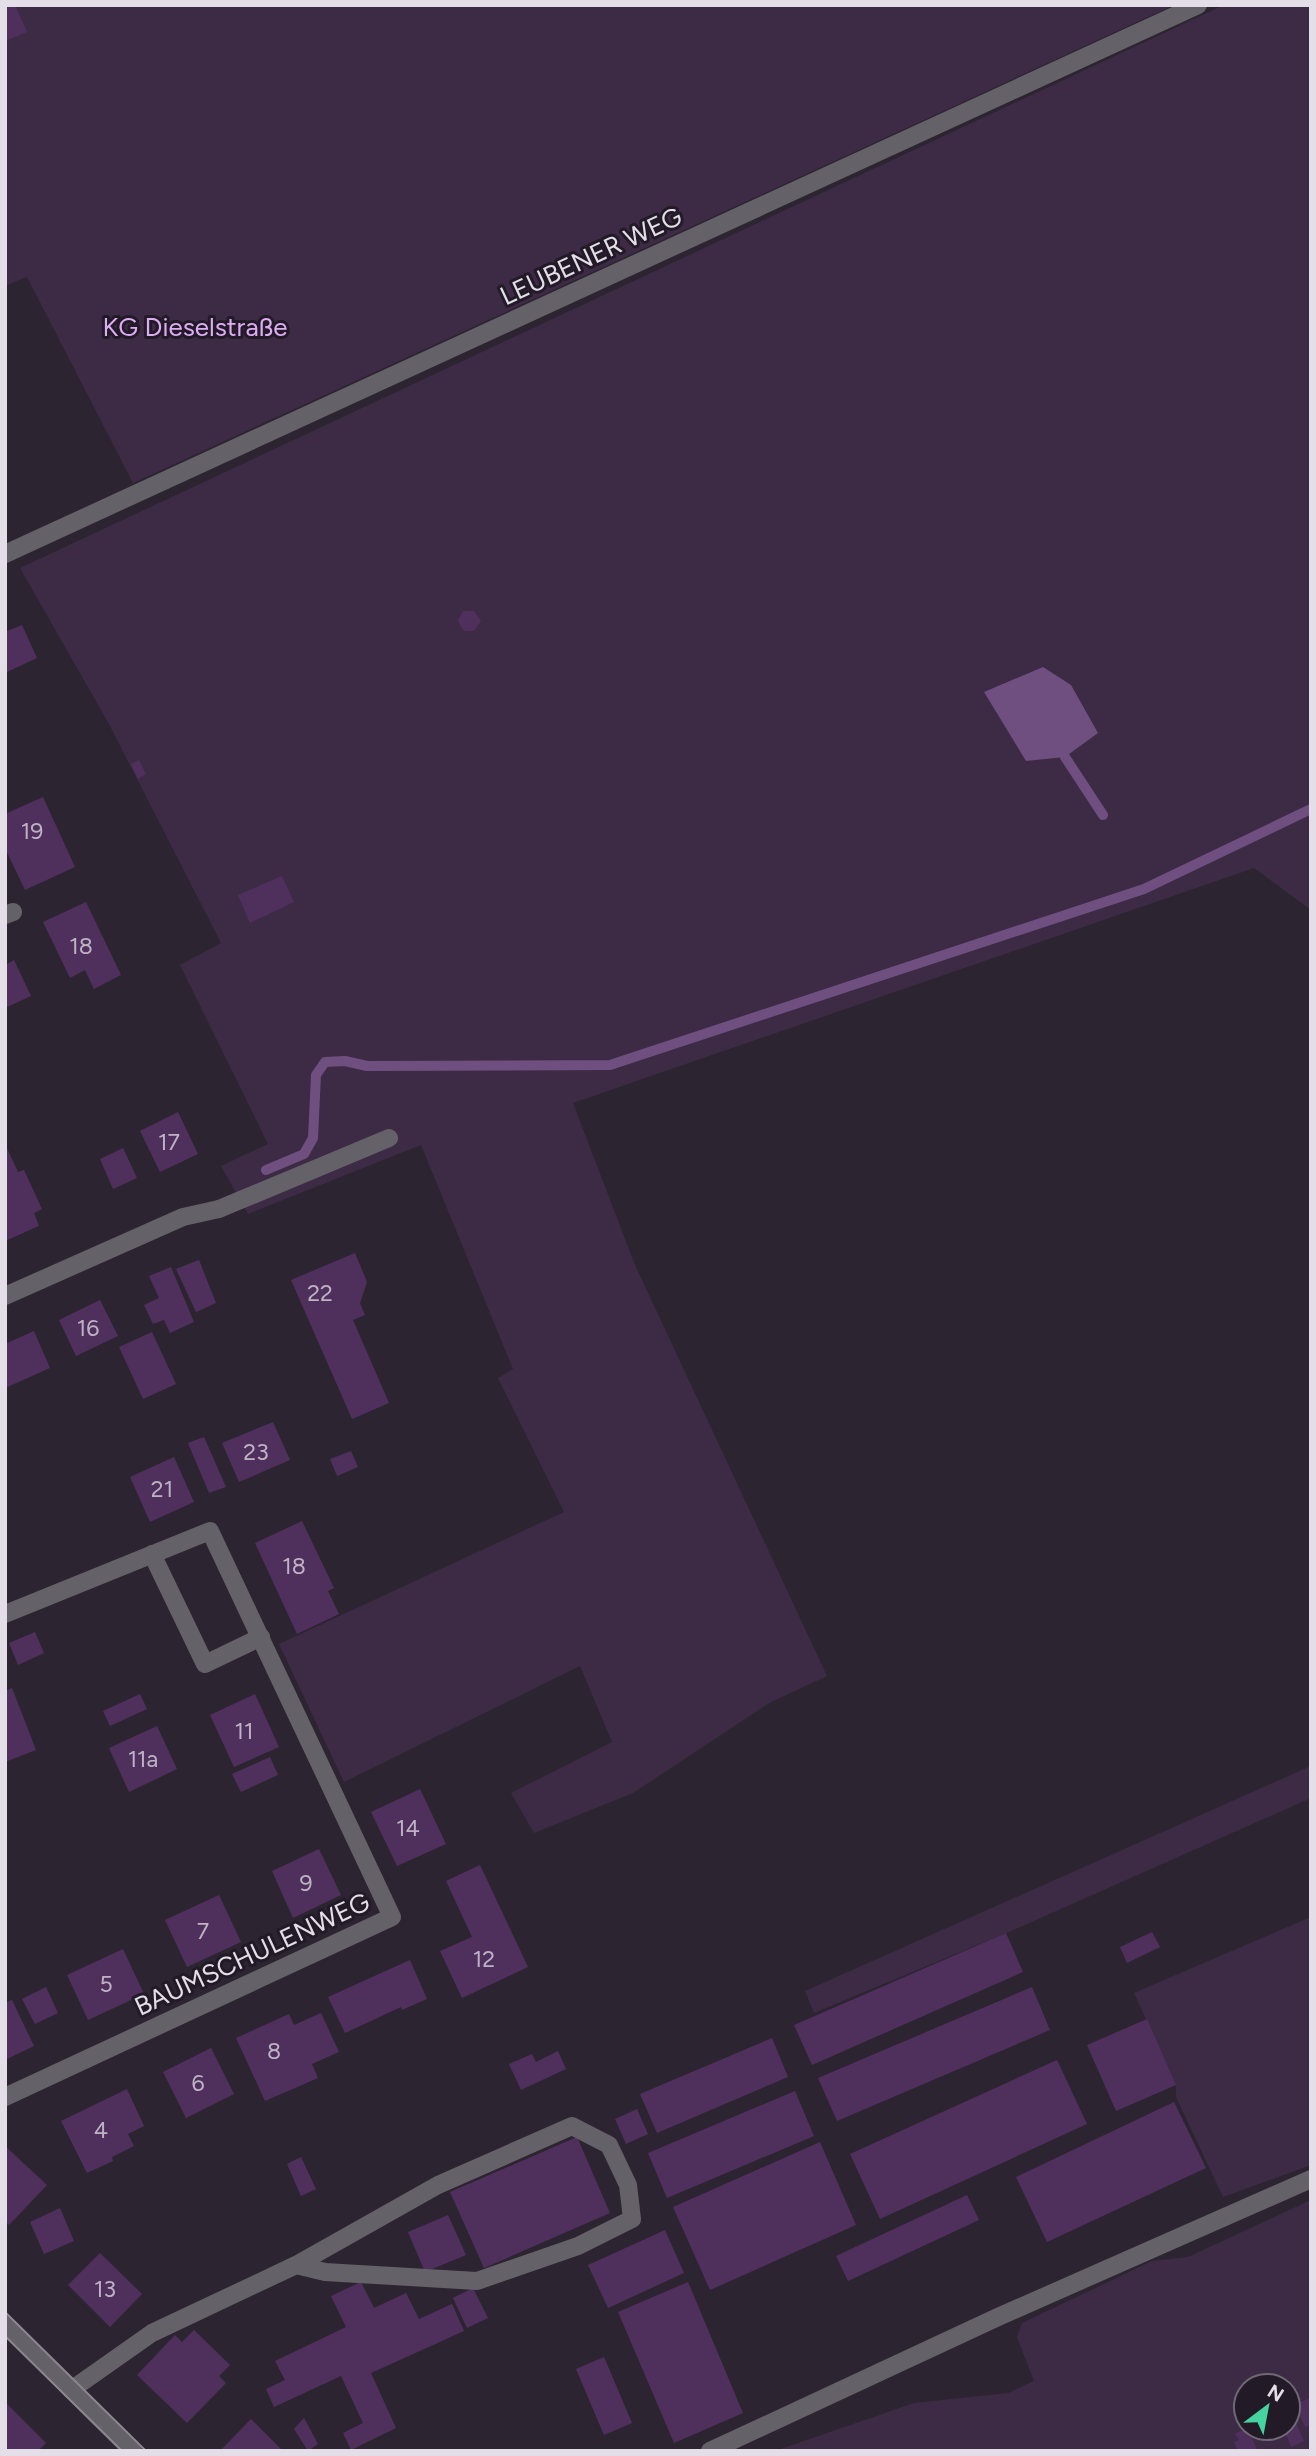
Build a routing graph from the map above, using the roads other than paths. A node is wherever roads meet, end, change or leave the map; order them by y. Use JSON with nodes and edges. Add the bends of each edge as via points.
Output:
{"nodes":[{"id":1,"x":1198,"y":5,"type":"edge"},
{"id":2,"x":5,"y":554,"type":"edge"},
{"id":3,"x":389,"y":1138,"type":"dead end"},
{"id":4,"x":5,"y":1296,"type":"edge"},
{"id":5,"x":152,"y":1554,"type":"junction"},
{"id":6,"x":5,"y":1614,"type":"edge"},
{"id":7,"x":261,"y":1637,"type":"junction"},
{"id":8,"x":5,"y":2097,"type":"edge"},
{"id":9,"x":1311,"y":2179,"type":"edge"},
{"id":10,"x":296,"y":2265,"type":"junction"},
{"id":11,"x":5,"y":2325,"type":"edge"},
{"id":12,"x":71,"y":2390,"type":"junction"},
{"id":13,"x":133,"y":2451,"type":"edge"},
{"id":14,"x":710,"y":2451,"type":"edge"}],
"edges":[{"from":1,"to":2,"type":"street","name":"LEUBENER WEG"},
{"from":3,"to":4,"type":"street","via":[[219,1209],[183,1217]]},
{"from":5,"to":6,"type":"street","name":"BAUMSCHULENWEG"},
{"from":5,"to":7,"type":"street","name":"BAUMSCHULENWEG","via":[[210,1531]]},
{"from":5,"to":7,"type":"street","via":[[205,1664]]},
{"from":7,"to":8,"type":"street","name":"BAUMSCHULENWEG","via":[[392,1917]]},
{"from":9,"to":14,"type":"street"},
{"from":10,"to":10,"type":"street","via":[[325,2272],[477,2281],[578,2246],[632,2219],[628,2185],[609,2145],[572,2126],[438,2185]]},
{"from":10,"to":12,"type":"street","via":[[152,2333]]},
{"from":11,"to":12,"type":"street"},
{"from":12,"to":13,"type":"street"}]}
